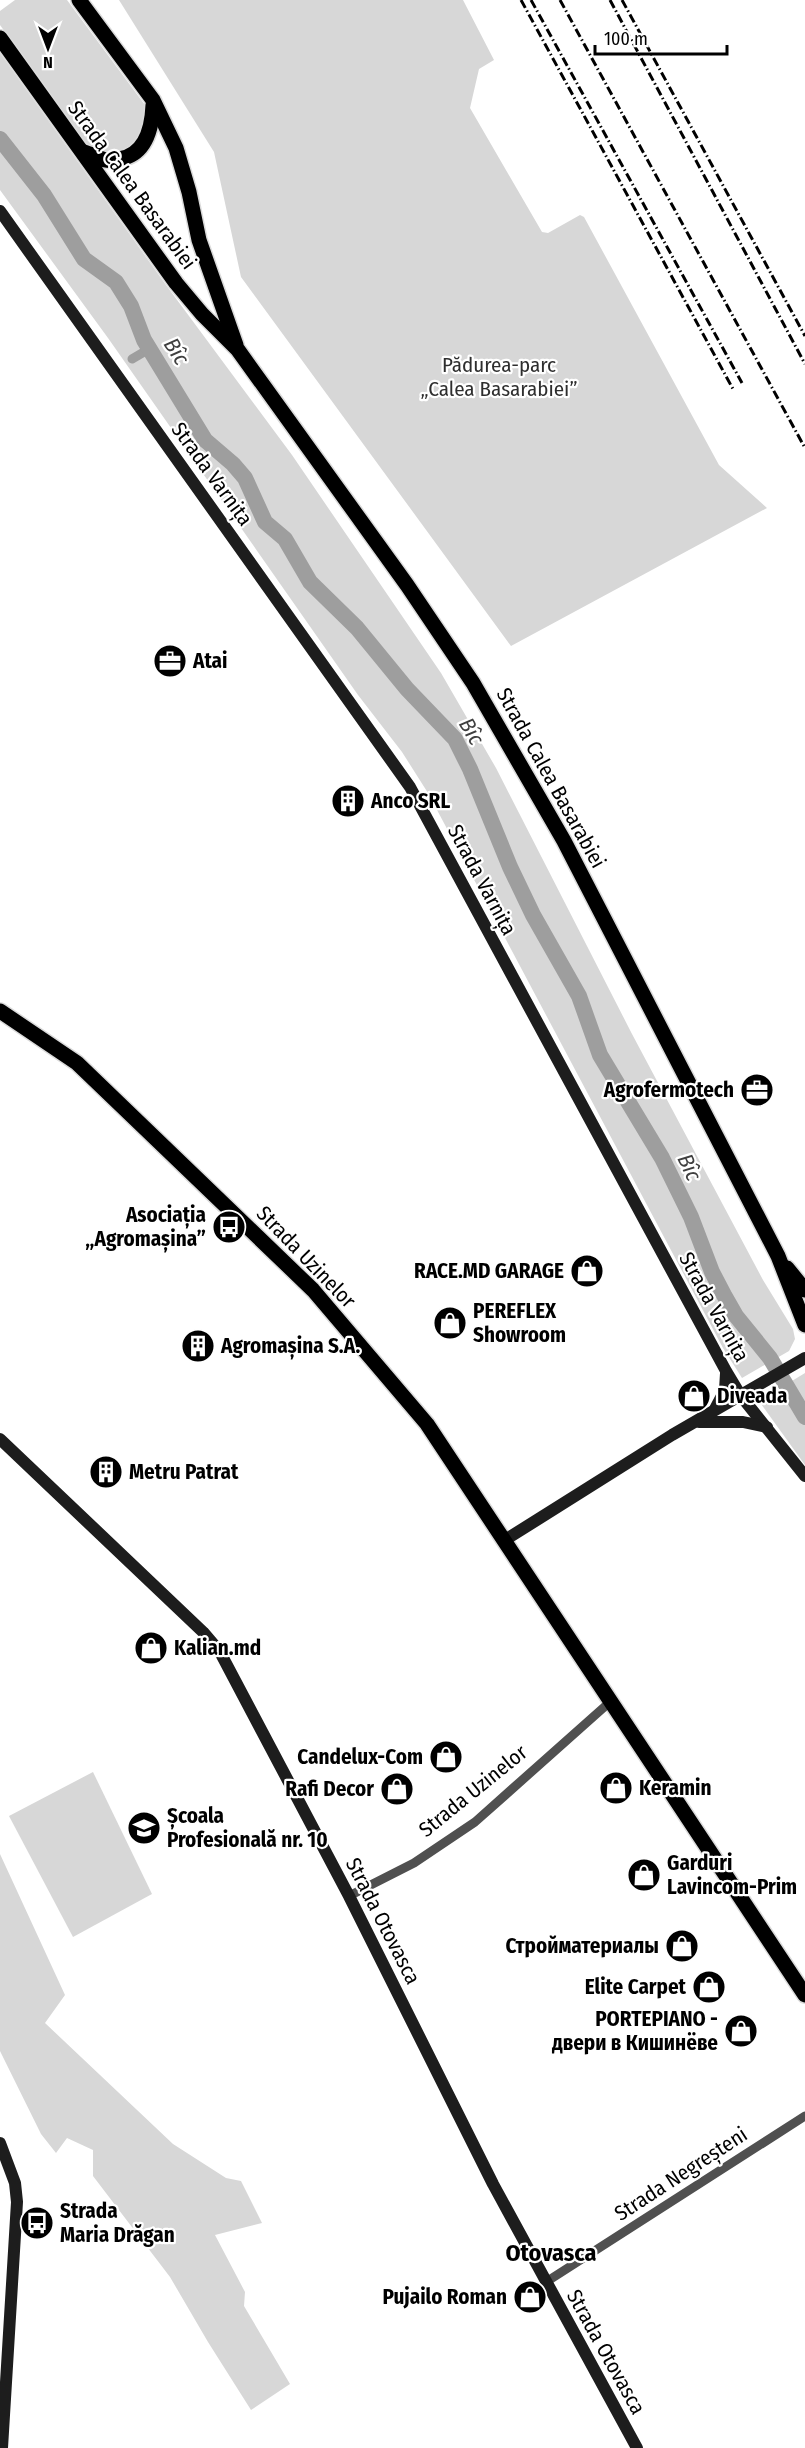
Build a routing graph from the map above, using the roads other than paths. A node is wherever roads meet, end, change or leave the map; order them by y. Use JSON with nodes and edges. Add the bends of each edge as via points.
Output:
{"nodes":[{"id":1,"x":79,"y":0,"type":"edge"},
{"id":2,"x":0,"y":38,"type":"edge"},
{"id":3,"x":153,"y":100,"type":"junction"},
{"id":4,"x":84,"y":152,"type":"junction"},
{"id":5,"x":0,"y":211,"type":"edge"},
{"id":6,"x":238,"y":350,"type":"junction"},
{"id":7,"x":0,"y":1011,"type":"edge"},
{"id":8,"x":778,"y":1256,"type":"junction"},
{"id":9,"x":805,"y":1290,"type":"edge"},
{"id":10,"x":805,"y":1325,"type":"edge"},
{"id":11,"x":803,"y":1359,"type":"edge"},
{"id":12,"x":726,"y":1371,"type":"junction"},
{"id":13,"x":746,"y":1393,"type":"junction"},
{"id":14,"x":714,"y":1410,"type":"junction"},
{"id":15,"x":694,"y":1422,"type":"junction"},
{"id":16,"x":767,"y":1427,"type":"junction"},
{"id":17,"x":0,"y":1439,"type":"edge"},
{"id":18,"x":805,"y":1476,"type":"edge"},
{"id":19,"x":505,"y":1540,"type":"junction"},
{"id":20,"x":611,"y":1701,"type":"junction"},
{"id":21,"x":349,"y":1896,"type":"junction"},
{"id":22,"x":805,"y":1995,"type":"edge"},
{"id":23,"x":805,"y":2115,"type":"edge"},
{"id":24,"x":0,"y":2143,"type":"edge"},
{"id":25,"x":546,"y":2282,"type":"junction"},
{"id":26,"x":2,"y":2448,"type":"edge"},
{"id":27,"x":636,"y":2448,"type":"edge"}],
"edges":[{"from":1,"to":3,"type":"main road","name":"Strada Calea Basarabiei"},
{"from":2,"to":4,"type":"main road","name":"Strada Calea Basarabiei"},
{"from":3,"to":4,"type":"main road","via":[[153,124],[137,153],[107,161]]},
{"from":3,"to":6,"type":"main road","name":"Strada Calea Basarabiei","via":[[176,148],[199,240]]},
{"from":4,"to":6,"type":"main road","name":"Strada Calea Basarabiei","via":[[176,283]]},
{"from":5,"to":12,"type":"street","name":"Strada Varnița","via":[[410,787]]},
{"from":6,"to":8,"type":"main road","name":"Strada Calea Basarabiei","via":[[473,683],[564,841]]},
{"from":7,"to":19,"type":"main road","name":"Strada Uzinelor","via":[[77,1062],[313,1290],[427,1424]]},
{"from":8,"to":9,"type":"main road","name":"Strada Calea Basarabiei"},
{"from":8,"to":10,"type":"main road","name":"Strada Calea Basarabiei"},
{"from":11,"to":13,"type":"street"},
{"from":12,"to":13,"type":"street","name":"Strada Varnița"},
{"from":12,"to":14,"type":"street","via":[[725,1390]]},
{"from":13,"to":14,"type":"street"},
{"from":13,"to":16,"type":"street","name":"Strada Varnița"},
{"from":14,"to":15,"type":"street"},
{"from":15,"to":16,"type":"street","via":[[736,1421]]},
{"from":15,"to":19,"type":"street"},
{"from":16,"to":18,"type":"street","name":"Strada Varnița"},
{"from":17,"to":21,"type":"street","name":"Strada Otovasca","via":[[216,1646]]},
{"from":19,"to":20,"type":"main road","name":"Strada Uzinelor"},
{"from":20,"to":21,"type":"street","name":"Strada Uzinelor","via":[[475,1822],[414,1863]]},
{"from":20,"to":22,"type":"main road","name":"Strada Uzinelor"},
{"from":21,"to":25,"type":"street","name":"Strada Otovasca"},
{"from":23,"to":25,"type":"street","name":"Strada Negreșteni"},
{"from":24,"to":26,"type":"street","via":[[15,2183],[17,2202]]},
{"from":25,"to":27,"type":"street","name":"Strada Otovasca"}]}
